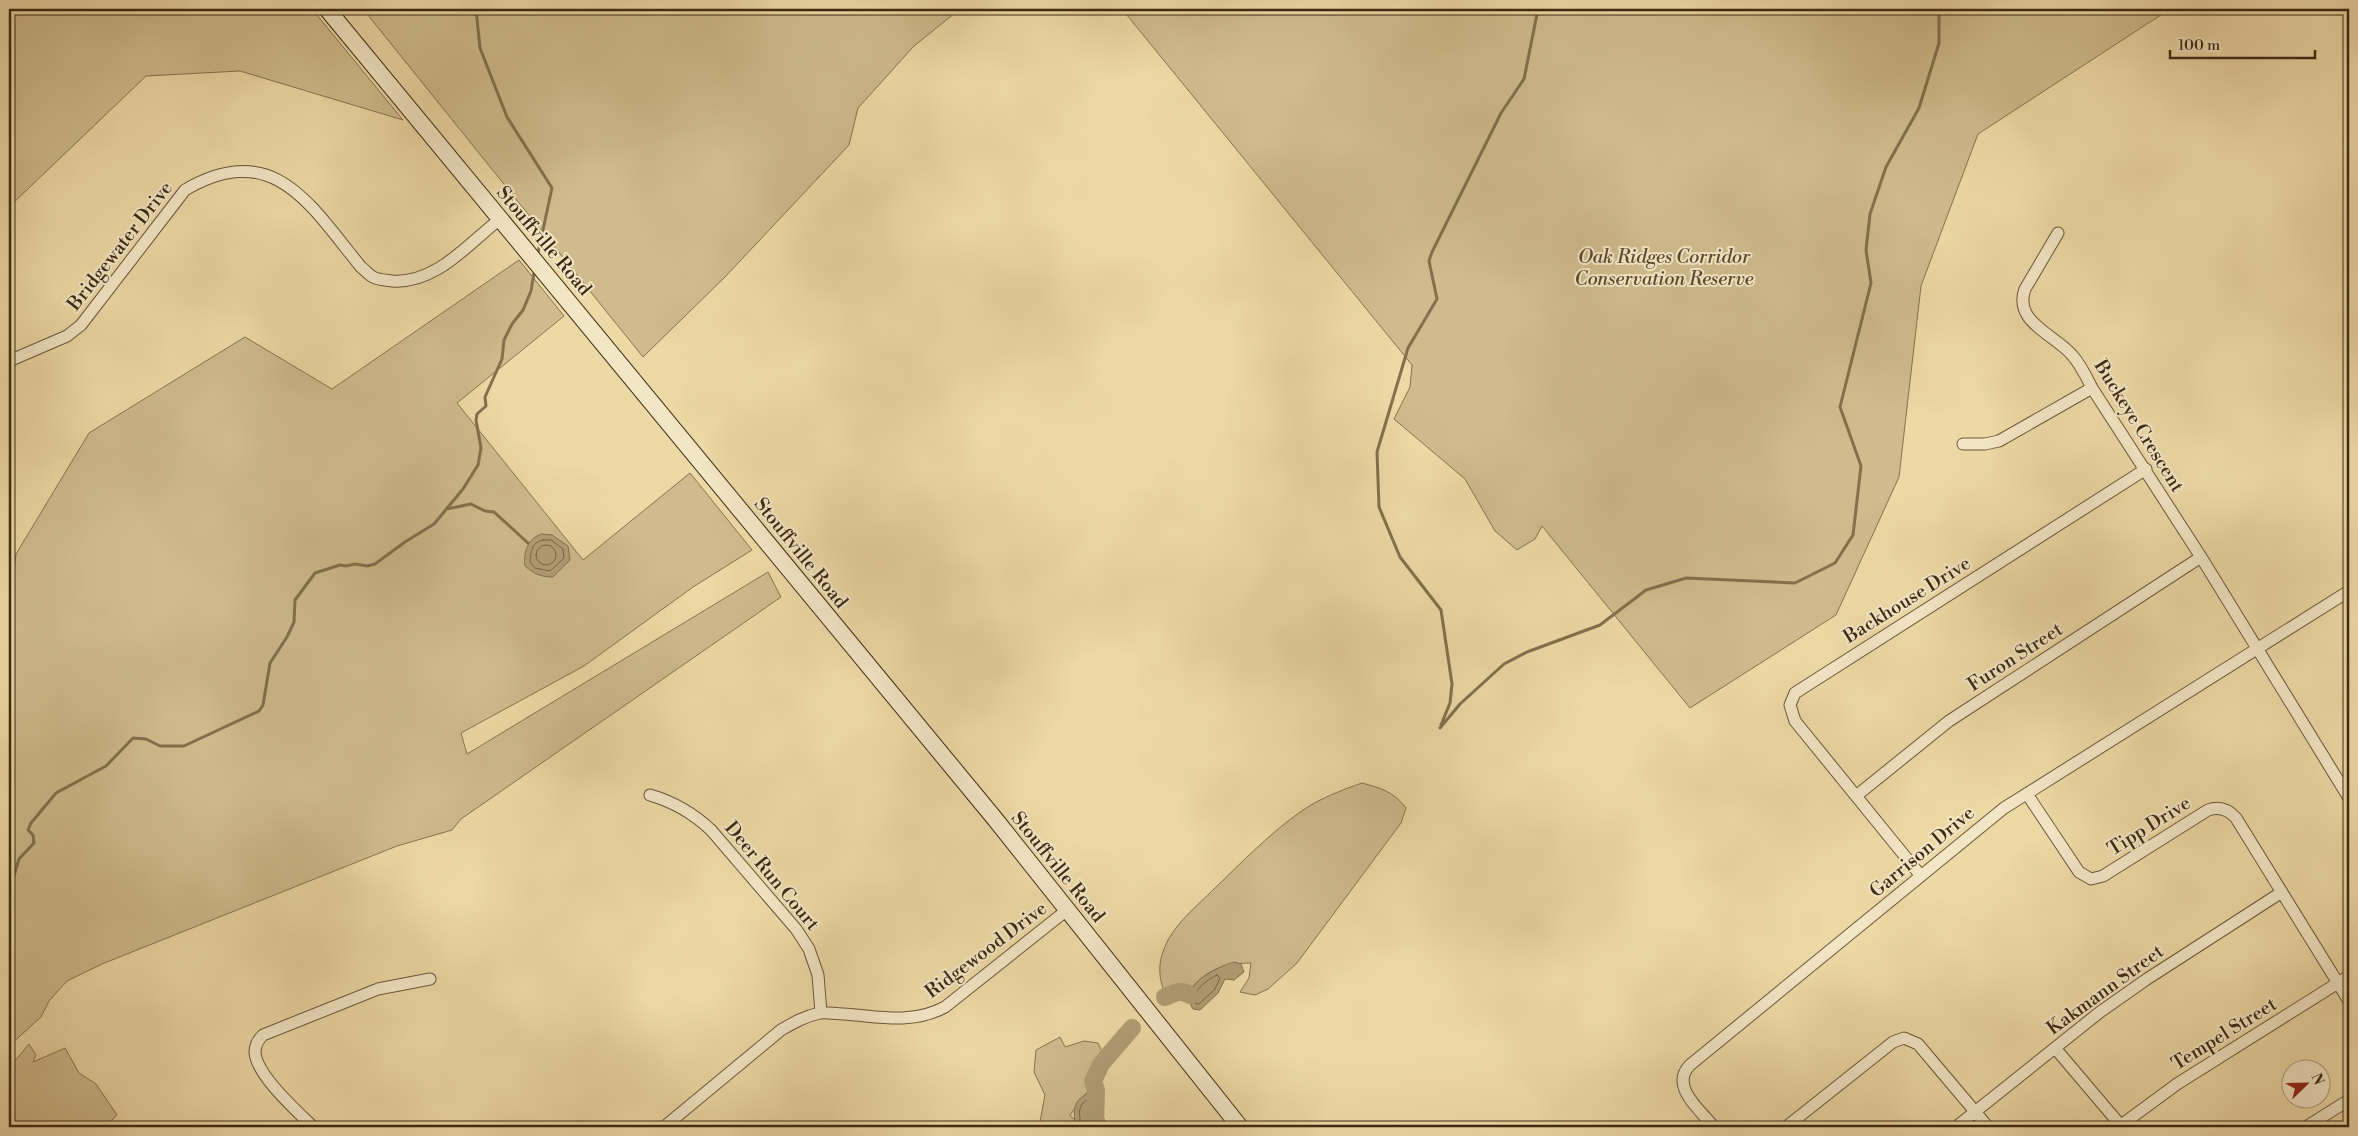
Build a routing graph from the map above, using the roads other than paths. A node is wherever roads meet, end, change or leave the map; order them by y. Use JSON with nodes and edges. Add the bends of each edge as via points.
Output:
{"nodes":[{"id":1,"x":327,"y":9,"type":"edge"},
{"id":2,"x":500,"y":219,"type":"junction"},
{"id":3,"x":2058,"y":233,"type":"dead end"},
{"id":4,"x":9,"y":361,"type":"edge"},
{"id":5,"x":2092,"y":388,"type":"junction"},
{"id":6,"x":1963,"y":444,"type":"dead end"},
{"id":7,"x":2146,"y":470,"type":"junction"},
{"id":8,"x":2201,"y":557,"type":"junction"},
{"id":9,"x":2349,"y":591,"type":"edge"},
{"id":10,"x":2257,"y":648,"type":"junction"},
{"id":11,"x":2027,"y":794,"type":"junction"},
{"id":12,"x":650,"y":795,"type":"dead end"},
{"id":13,"x":1856,"y":796,"type":"junction"},
{"id":14,"x":2349,"y":798,"type":"edge"},
{"id":15,"x":1920,"y":876,"type":"junction"},
{"id":16,"x":2282,"y":892,"type":"junction"},
{"id":17,"x":1067,"y":910,"type":"junction"},
{"id":18,"x":2349,"y":976,"type":"edge"},
{"id":19,"x":430,"y":979,"type":"dead end"},
{"id":20,"x":2338,"y":983,"type":"junction"},
{"id":21,"x":2349,"y":1001,"type":"edge"},
{"id":22,"x":821,"y":1013,"type":"junction"},
{"id":23,"x":2055,"y":1048,"type":"junction"},
{"id":24,"x":2349,"y":1100,"type":"edge"},
{"id":25,"x":1975,"y":1112,"type":"junction"},
{"id":26,"x":2121,"y":1126,"type":"edge"},
{"id":27,"x":312,"y":1127,"type":"edge"},
{"id":28,"x":664,"y":1127,"type":"edge"},
{"id":29,"x":1240,"y":1127,"type":"edge"},
{"id":30,"x":1714,"y":1127,"type":"edge"},
{"id":31,"x":1786,"y":1127,"type":"edge"},
{"id":32,"x":1956,"y":1127,"type":"edge"},
{"id":33,"x":1988,"y":1127,"type":"edge"},
{"id":34,"x":2306,"y":1127,"type":"edge"}],
"edges":[{"from":1,"to":2,"type":"main road","name":"Stouffville Road"},
{"from":2,"to":4,"type":"street","name":"Bridgewater Drive","via":[[458,254],[422,278],[405,282],[385,280],[373,277],[361,267],[294,189],[279,179],[223,173],[185,190],[81,324],[67,336]]},
{"from":2,"to":17,"type":"main road","name":"Stouffville Road"},
{"from":3,"to":5,"type":"street","name":"Buckeye Crescent","via":[[2025,289],[2021,305],[2033,322],[2072,354]]},
{"from":5,"to":6,"type":"street","via":[[1999,441]]},
{"from":5,"to":7,"type":"street","name":"Buckeye Crescent"},
{"from":7,"to":8,"type":"street","name":"Buckeye Crescent"},
{"from":7,"to":13,"type":"street","name":"Backhouse Drive","via":[[1795,693],[1790,705],[1795,721]]},
{"from":8,"to":10,"type":"street","name":"Buckeye Crescent"},
{"from":8,"to":13,"type":"street","name":"Furon Street","via":[[1948,721]]},
{"from":9,"to":10,"type":"street","name":"Garrison Drive"},
{"from":10,"to":11,"type":"street","name":"Garrison Drive"},
{"from":10,"to":14,"type":"street","name":"Buckeye Crescent"},
{"from":11,"to":15,"type":"street","name":"Garrison Drive","via":[[1993,816]]},
{"from":11,"to":16,"type":"street","name":"Tipp Drive","via":[[2079,872],[2091,879],[2103,876],[2206,811],[2227,810],[2235,816]]},
{"from":12,"to":22,"type":"street","name":"Deer Run Court","via":[[696,816],[796,929],[816,968]]},
{"from":13,"to":15,"type":"street","name":"Backhouse Drive"},
{"from":15,"to":30,"type":"street","name":"Garrison Drive","via":[[1687,1068],[1682,1077],[1684,1089]]},
{"from":16,"to":20,"type":"street","name":"Tipp Drive"},
{"from":16,"to":23,"type":"street","name":"Kakmann Street","via":[[2147,979]]},
{"from":17,"to":22,"type":"street","name":"Ridgewood Drive","via":[[945,1007],[933,1013],[894,1020],[869,1015]]},
{"from":17,"to":29,"type":"main road","name":"Stouffville Road"},
{"from":18,"to":20,"type":"street","name":"Tempel Street"},
{"from":19,"to":27,"type":"street","via":[[378,989],[263,1035],[257,1042],[255,1054],[266,1076]]},
{"from":20,"to":21,"type":"street","name":"Tipp Drive"},
{"from":20,"to":26,"type":"street","name":"Tempel Street","via":[[2177,1084]]},
{"from":22,"to":28,"type":"street","name":"Ridgewood Drive","via":[[781,1030]]},
{"from":23,"to":25,"type":"street","name":"Kakmann Street"},
{"from":23,"to":26,"type":"street"},
{"from":24,"to":34,"type":"street"},
{"from":25,"to":31,"type":"street","via":[[1918,1044],[1903,1038],[1893,1042]]},
{"from":25,"to":32,"type":"street","name":"Kakmann Street"},
{"from":25,"to":33,"type":"street"}]}
